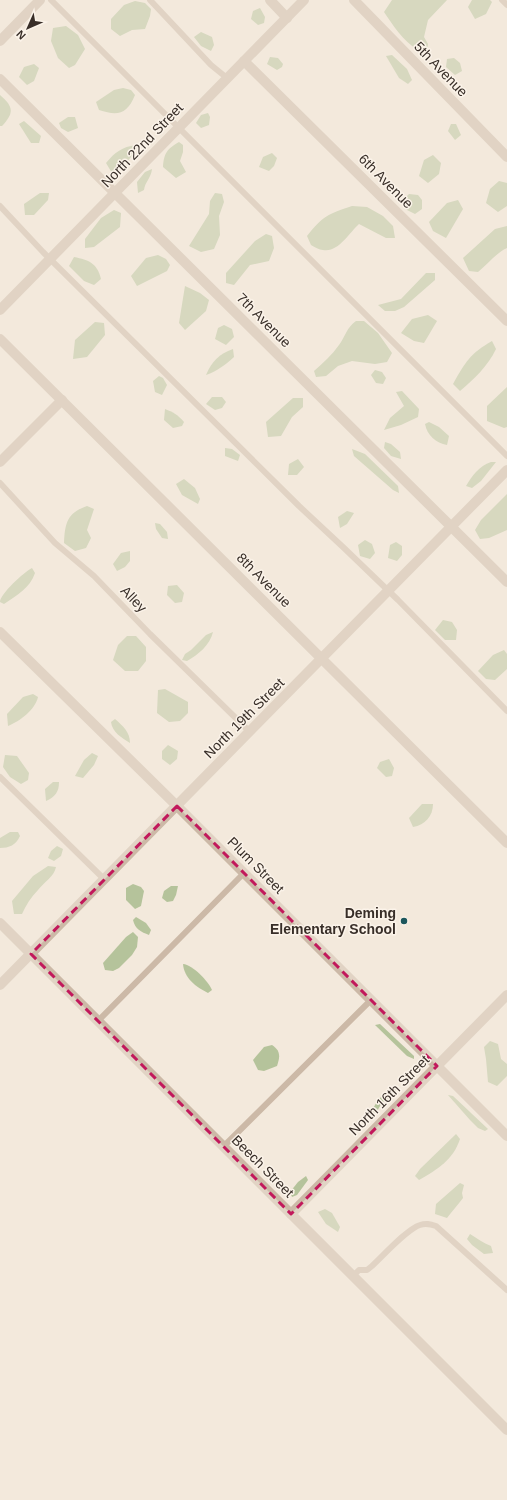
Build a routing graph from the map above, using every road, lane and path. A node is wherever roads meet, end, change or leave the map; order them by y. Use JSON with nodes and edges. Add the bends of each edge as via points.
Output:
{"nodes":[{"id":1,"x":40,"y":0,"type":"edge"},
{"id":2,"x":51,"y":0,"type":"edge"},
{"id":3,"x":150,"y":0,"type":"edge"},
{"id":4,"x":270,"y":0,"type":"edge"},
{"id":5,"x":304,"y":0,"type":"edge"},
{"id":6,"x":354,"y":0,"type":"edge"},
{"id":7,"x":502,"y":0,"type":"edge"},
{"id":8,"x":507,"y":5,"type":"edge"},
{"id":9,"x":287,"y":18,"type":"junction"},
{"id":10,"x":0,"y":41,"type":"edge"},
{"id":11,"x":244,"y":61,"type":"junction"},
{"id":12,"x":227,"y":78,"type":"junction"},
{"id":13,"x":0,"y":79,"type":"edge"},
{"id":14,"x":179,"y":127,"type":"junction"},
{"id":15,"x":507,"y":157,"type":"edge"},
{"id":16,"x":115,"y":192,"type":"junction"},
{"id":17,"x":0,"y":206,"type":"edge"},
{"id":18,"x":50,"y":258,"type":"junction"},
{"id":19,"x":0,"y":310,"type":"edge"},
{"id":20,"x":507,"y":321,"type":"edge"},
{"id":21,"x":0,"y":339,"type":"edge"},
{"id":22,"x":62,"y":400,"type":"junction"},
{"id":23,"x":507,"y":456,"type":"edge"},
{"id":24,"x":0,"y":462,"type":"edge"},
{"id":25,"x":507,"y":470,"type":"edge"},
{"id":26,"x":0,"y":483,"type":"edge"},
{"id":27,"x":452,"y":526,"type":"junction"},
{"id":28,"x":507,"y":582,"type":"edge"},
{"id":29,"x":388,"y":591,"type":"junction"},
{"id":30,"x":0,"y":632,"type":"edge"},
{"id":31,"x":323,"y":658,"type":"junction"},
{"id":32,"x":507,"y":711,"type":"edge"},
{"id":33,"x":250,"y":732,"type":"junction"},
{"id":34,"x":0,"y":777,"type":"edge"},
{"id":35,"x":177,"y":806,"type":"junction"},
{"id":36,"x":507,"y":842,"type":"edge"},
{"id":37,"x":244,"y":873,"type":"junction"},
{"id":38,"x":104,"y":879,"type":"junction"},
{"id":39,"x":0,"y":923,"type":"edge"},
{"id":40,"x":31,"y":954,"type":"junction"},
{"id":41,"x":0,"y":985,"type":"edge"},
{"id":42,"x":507,"y":995,"type":"edge"},
{"id":43,"x":371,"y":1000,"type":"junction"},
{"id":44,"x":98,"y":1021,"type":"junction"},
{"id":45,"x":437,"y":1066,"type":"junction"},
{"id":46,"x":507,"y":1136,"type":"edge"},
{"id":47,"x":224,"y":1146,"type":"junction"},
{"id":48,"x":291,"y":1214,"type":"junction"},
{"id":49,"x":353,"y":1276,"type":"junction"},
{"id":50,"x":507,"y":1290,"type":"edge"},
{"id":51,"x":507,"y":1430,"type":"edge"}],
"edges":[{"from":1,"to":10,"type":"street"},
{"from":2,"to":14,"type":"lane"},
{"from":3,"to":12,"type":"lane","via":[[211,65]]},
{"from":4,"to":9,"type":"street"},
{"from":5,"to":9,"type":"street","name":"North 22nd Street"},
{"from":6,"to":15,"type":"street","name":"5th Avenue"},
{"from":7,"to":8,"type":"lane"},
{"from":9,"to":11,"type":"street","name":"North 22nd Street"},
{"from":11,"to":12,"type":"street","name":"North 22nd Street"},
{"from":11,"to":20,"type":"street","name":"6th Avenue"},
{"from":12,"to":14,"type":"street","name":"North 22nd Street"},
{"from":13,"to":16,"type":"street","name":"7th Avenue"},
{"from":14,"to":16,"type":"street","name":"North 22nd Street"},
{"from":14,"to":23,"type":"lane"},
{"from":16,"to":18,"type":"street","name":"North 22nd Street"},
{"from":16,"to":27,"type":"street","name":"7th Avenue"},
{"from":17,"to":18,"type":"lane"},
{"from":18,"to":19,"type":"street","name":"North 22nd Street"},
{"from":18,"to":29,"type":"lane"},
{"from":21,"to":22,"type":"street","name":"8th Avenue"},
{"from":22,"to":24,"type":"street"},
{"from":22,"to":31,"type":"street","name":"8th Avenue"},
{"from":25,"to":27,"type":"street","name":"North 19th Street"},
{"from":26,"to":33,"type":"lane","name":"Alley","via":[[46,534],[94,576]]},
{"from":27,"to":28,"type":"street","name":"7th Avenue"},
{"from":27,"to":29,"type":"street","name":"North 19th Street"},
{"from":29,"to":31,"type":"street","name":"North 19th Street"},
{"from":29,"to":32,"type":"lane"},
{"from":30,"to":35,"type":"street","name":"Plum Street"},
{"from":31,"to":33,"type":"street","name":"North 19th Street"},
{"from":31,"to":36,"type":"street","name":"8th Avenue"},
{"from":33,"to":35,"type":"street","name":"North 19th Street"},
{"from":34,"to":38,"type":"lane"},
{"from":35,"to":37,"type":"street","name":"Plum Street"},
{"from":35,"to":38,"type":"street","name":"North 19th Street"},
{"from":37,"to":43,"type":"street","name":"Plum Street"},
{"from":37,"to":44,"type":"lane"},
{"from":38,"to":40,"type":"street","name":"North 19th Street"},
{"from":39,"to":40,"type":"street","name":"Beech Street"},
{"from":40,"to":41,"type":"street","name":"North 19th Street"},
{"from":40,"to":44,"type":"street","name":"Beech Street"},
{"from":42,"to":45,"type":"street","name":"North 16th Street"},
{"from":43,"to":45,"type":"street","name":"Plum Street"},
{"from":43,"to":47,"type":"lane"},
{"from":44,"to":47,"type":"street","name":"Beech Street"},
{"from":45,"to":46,"type":"street","name":"Plum Street"},
{"from":45,"to":48,"type":"street","name":"North 16th Street"},
{"from":47,"to":48,"type":"street","name":"Beech Street"},
{"from":48,"to":49,"type":"street","name":"Beech Street"},
{"from":49,"to":50,"type":"lane","via":[[359,1270],[367,1270],[418,1225],[429,1223],[436,1226]]},
{"from":49,"to":51,"type":"street","name":"Beech Street"}]}
